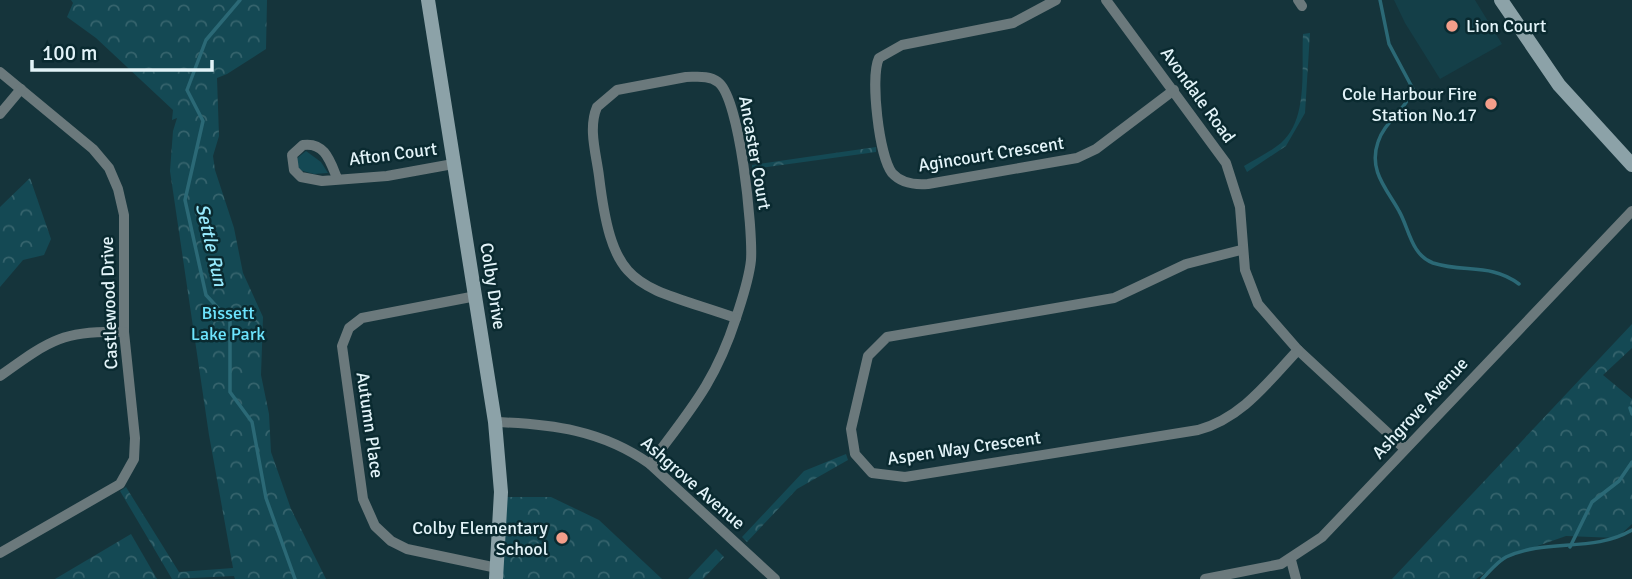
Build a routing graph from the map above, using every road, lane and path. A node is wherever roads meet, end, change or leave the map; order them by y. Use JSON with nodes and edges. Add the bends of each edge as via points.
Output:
{"nodes":[{"id":1,"x":428,"y":0,"type":"edge"},
{"id":2,"x":1056,"y":0,"type":"edge"},
{"id":3,"x":1106,"y":0,"type":"edge"},
{"id":4,"x":1501,"y":0,"type":"edge"},
{"id":5,"x":0,"y":72,"type":"edge"},
{"id":6,"x":21,"y":89,"type":"junction"},
{"id":7,"x":1174,"y":90,"type":"junction"},
{"id":8,"x":0,"y":114,"type":"edge"},
{"id":9,"x":453,"y":164,"type":"junction"},
{"id":10,"x":1632,"y":165,"type":"edge"},
{"id":11,"x":337,"y":178,"type":"dead end"},
{"id":12,"x":1632,"y":211,"type":"edge"},
{"id":13,"x":1241,"y":250,"type":"junction"},
{"id":14,"x":476,"y":296,"type":"junction"},
{"id":15,"x":736,"y":317,"type":"junction"},
{"id":16,"x":124,"y":332,"type":"junction"},
{"id":17,"x":1298,"y":350,"type":"junction"},
{"id":18,"x":0,"y":376,"type":"edge"},
{"id":19,"x":495,"y":422,"type":"junction"},
{"id":20,"x":1405,"y":449,"type":"junction"},
{"id":21,"x":650,"y":464,"type":"junction"},
{"id":22,"x":0,"y":553,"type":"edge"},
{"id":23,"x":1292,"y":561,"type":"junction"},
{"id":24,"x":496,"y":574,"type":"edge"},
{"id":25,"x":775,"y":579,"type":"edge"},
{"id":26,"x":1205,"y":579,"type":"edge"},
{"id":27,"x":1296,"y":579,"type":"edge"}],
"edges":[{"from":1,"to":9,"type":"street","name":"Colby Drive"},
{"from":2,"to":7,"type":"street","name":"Agincourt Crescent","via":[[1013,23],[902,45],[879,58],[874,73],[876,100],[886,157],[895,175],[909,183],[928,184],[1077,158],[1096,149]]},
{"from":3,"to":7,"type":"street","name":"Avondale Road"},
{"from":4,"to":10,"type":"street","via":[[1559,85]]},
{"from":5,"to":6,"type":"street","name":"Castlewood Drive"},
{"from":6,"to":8,"type":"street"},
{"from":6,"to":16,"type":"street","name":"Castlewood Drive","via":[[93,149],[114,178],[124,215]]},
{"from":7,"to":13,"type":"street","name":"Avondale Road","via":[[1219,151],[1231,176],[1240,207]]},
{"from":9,"to":11,"type":"street","name":"Afton Court","via":[[387,176]]},
{"from":9,"to":14,"type":"street","name":"Colby Drive"},
{"from":12,"to":20,"type":"street","name":"Ashgrove Avenue"},
{"from":13,"to":17,"type":"street","name":"Avondale Road","via":[[1258,304]]},
{"from":13,"to":17,"type":"street","name":"Aspen Way Crescent","via":[[1186,264],[1114,298],[887,337],[867,356],[851,429],[855,454],[872,473],[905,477],[1198,430],[1222,422],[1247,404]]},
{"from":14,"to":19,"type":"street","name":"Colby Drive"},
{"from":14,"to":24,"type":"street","name":"Autumn Place","via":[[362,318],[349,328],[342,346],[363,499],[375,526],[407,549]]},
{"from":15,"to":15,"type":"street","name":"Ancaster Court","via":[[750,272],[752,243],[737,131],[726,92],[713,79],[701,76],[611,93],[595,109],[593,132],[604,218],[618,259],[649,288]]},
{"from":15,"to":21,"type":"street","name":"Ancaster Court","via":[[724,355],[704,393]]},
{"from":16,"to":18,"type":"street","via":[[76,333],[54,339]]},
{"from":16,"to":22,"type":"street","name":"Castlewood Drive","via":[[135,438],[134,459],[125,478]]},
{"from":17,"to":20,"type":"street","name":"Avondale Road"},
{"from":19,"to":21,"type":"street","name":"Ashgrove Avenue","via":[[581,430],[612,441]]},
{"from":19,"to":24,"type":"street","name":"Colby Drive","via":[[501,492]]},
{"from":20,"to":23,"type":"street","name":"Ashgrove Avenue","via":[[1338,522]]},
{"from":21,"to":25,"type":"street","name":"Ashgrove Avenue"},
{"from":23,"to":26,"type":"street","name":"Ashgrove Avenue"},
{"from":23,"to":27,"type":"street"}]}
